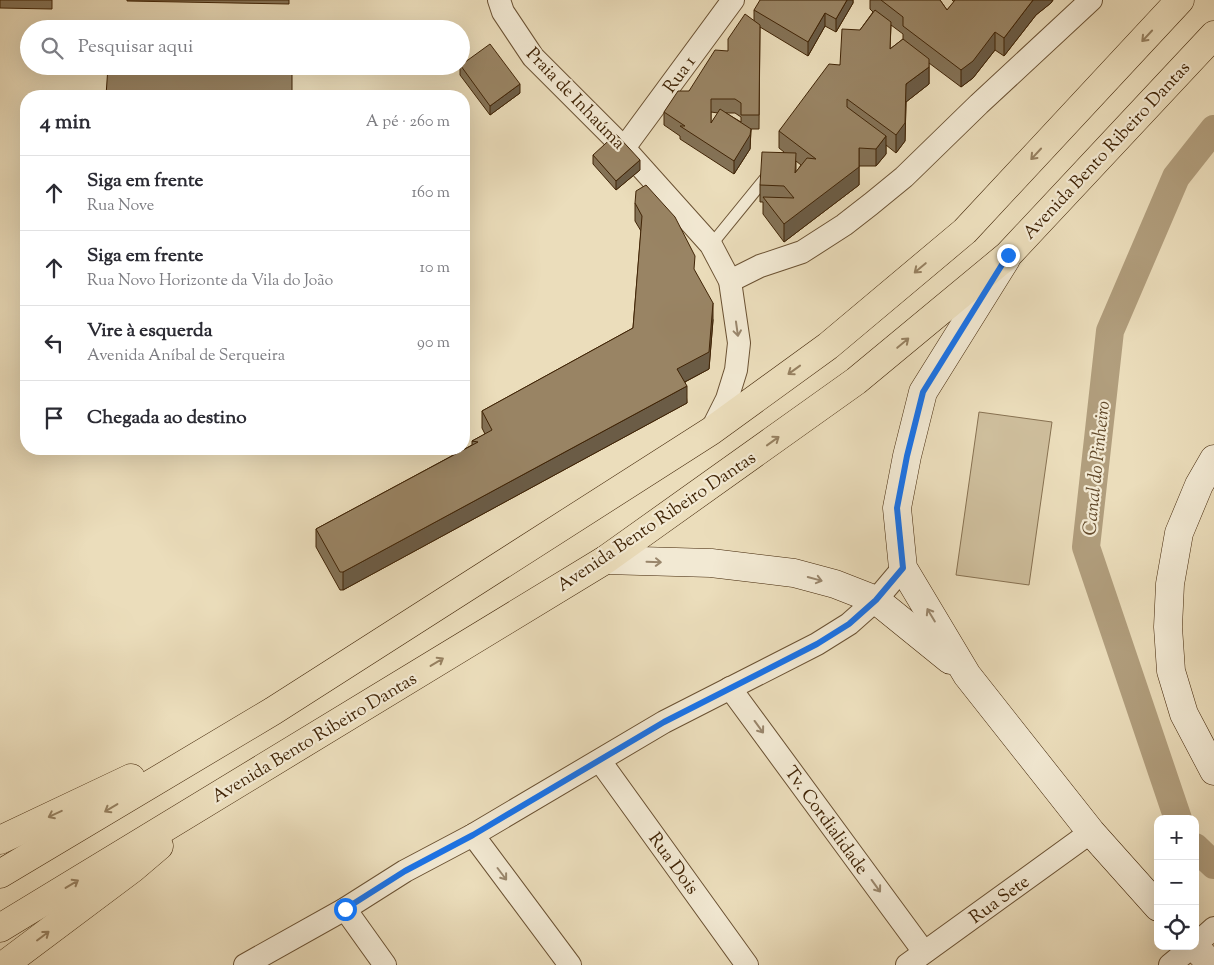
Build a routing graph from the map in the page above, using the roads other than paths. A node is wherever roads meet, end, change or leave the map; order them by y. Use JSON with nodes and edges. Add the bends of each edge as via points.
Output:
{"nodes":[{"id":1,"x":499,"y":0,"type":"edge"},
{"id":2,"x":733,"y":0,"type":"edge"},
{"id":3,"x":1180,"y":0,"type":"edge"},
{"id":4,"x":1086,"y":2,"type":"edge"},
{"id":5,"x":1214,"y":35,"type":"edge"},
{"id":6,"x":624,"y":148,"type":"junction"},
{"id":7,"x":773,"y":169,"type":"edge"},
{"id":8,"x":712,"y":245,"type":"junction"},
{"id":9,"x":1008,"y":255,"type":"junction"},
{"id":10,"x":730,"y":281,"type":"junction"},
{"id":11,"x":711,"y":431,"type":"junction"},
{"id":12,"x":1214,"y":459,"type":"edge"},
{"id":13,"x":605,"y":560,"type":"junction"},
{"id":14,"x":903,"y":568,"type":"junction"},
{"id":15,"x":876,"y":600,"type":"junction"},
{"id":16,"x":965,"y":672,"type":"junction"},
{"id":17,"x":730,"y":688,"type":"junction"},
{"id":18,"x":273,"y":711,"type":"junction"},
{"id":19,"x":600,"y":761,"type":"junction"},
{"id":20,"x":1214,"y":771,"type":"edge"},
{"id":21,"x":215,"y":796,"type":"junction"},
{"id":22,"x":1091,"y":832,"type":"junction"},
{"id":23,"x":473,"y":835,"type":"junction"},
{"id":24,"x":0,"y":840,"type":"edge"},
{"id":25,"x":0,"y":874,"type":"edge"},
{"id":26,"x":1156,"y":905,"type":"edge"},
{"id":27,"x":345,"y":909,"type":"junction"},
{"id":28,"x":0,"y":928,"type":"edge"},
{"id":29,"x":1214,"y":928,"type":"edge"},
{"id":30,"x":1199,"y":942,"type":"edge"},
{"id":31,"x":1189,"y":950,"type":"edge"},
{"id":32,"x":1198,"y":950,"type":"edge"},
{"id":33,"x":916,"y":959,"type":"edge"},
{"id":34,"x":4,"y":965,"type":"edge"},
{"id":35,"x":245,"y":965,"type":"edge"},
{"id":36,"x":385,"y":965,"type":"edge"},
{"id":37,"x":570,"y":965,"type":"edge"},
{"id":38,"x":748,"y":965,"type":"edge"},
{"id":39,"x":1170,"y":965,"type":"edge"},
{"id":40,"x":1212,"y":965,"type":"edge"}],
"edges":[{"from":1,"to":6,"type":"street","name":"Praia de Inhaúma","via":[[503,12],[532,57]]},
{"from":2,"to":6,"type":"street","name":"Rua 1"},
{"from":3,"to":11,"type":"highway","one_way":true,"via":[[964,231],[828,346]]},
{"from":4,"to":10,"type":"street","via":[[872,204],[802,252],[760,266]]},
{"from":5,"to":9,"type":"highway","name":"Avenida Bento Ribeiro Dantas"},
{"from":6,"to":8,"type":"street","name":"Praia de Inhaúma"},
{"from":7,"to":8,"type":"lane"},
{"from":8,"to":10,"type":"street","name":"Praia de Inhaúma"},
{"from":13,"to":9,"type":"highway","name":"Avenida Bento Ribeiro Dantas","one_way":true,"via":[[856,381]]},
{"from":9,"to":14,"type":"street","via":[[923,392],[897,508]]},
{"from":10,"to":11,"type":"street","name":"Praia de Inhaúma","one_way":true,"via":[[739,343],[736,370],[727,399]]},
{"from":11,"to":18,"type":"highway"},
{"from":12,"to":20,"type":"street","via":[[1179,533],[1170,584],[1168,627],[1171,671],[1184,714]]},
{"from":13,"to":15,"type":"street","one_way":true,"via":[[711,564],[794,573]]},
{"from":21,"to":13,"type":"highway","name":"Avenida Bento Ribeiro Dantas","one_way":true},
{"from":14,"to":15,"type":"street"},
{"from":16,"to":14,"type":"street","one_way":true},
{"from":15,"to":16,"type":"street"},
{"from":15,"to":17,"type":"street","via":[[849,624],[817,644]]},
{"from":16,"to":22,"type":"street"},
{"from":17,"to":19,"type":"street","via":[[664,722]]},
{"from":17,"to":33,"type":"street","name":"Tv. Cordialidade","one_way":true},
{"from":18,"to":24,"type":"highway","one_way":true},
{"from":18,"to":25,"type":"highway","one_way":true},
{"from":19,"to":23,"type":"street"},
{"from":19,"to":38,"type":"street","name":"Rua Dois"},
{"from":28,"to":21,"type":"highway","name":"Avenida Bento Ribeiro Dantas","one_way":true},
{"from":34,"to":21,"type":"highway","one_way":true,"via":[[132,870]]},
{"from":22,"to":26,"type":"street"},
{"from":22,"to":33,"type":"street","name":"Rua Sete"},
{"from":23,"to":27,"type":"street","via":[[405,871]]},
{"from":23,"to":37,"type":"street","one_way":true},
{"from":27,"to":35,"type":"street"},
{"from":27,"to":36,"type":"street"},
{"from":29,"to":30,"type":"street"},
{"from":31,"to":39,"type":"street"},
{"from":32,"to":40,"type":"street"}]}
